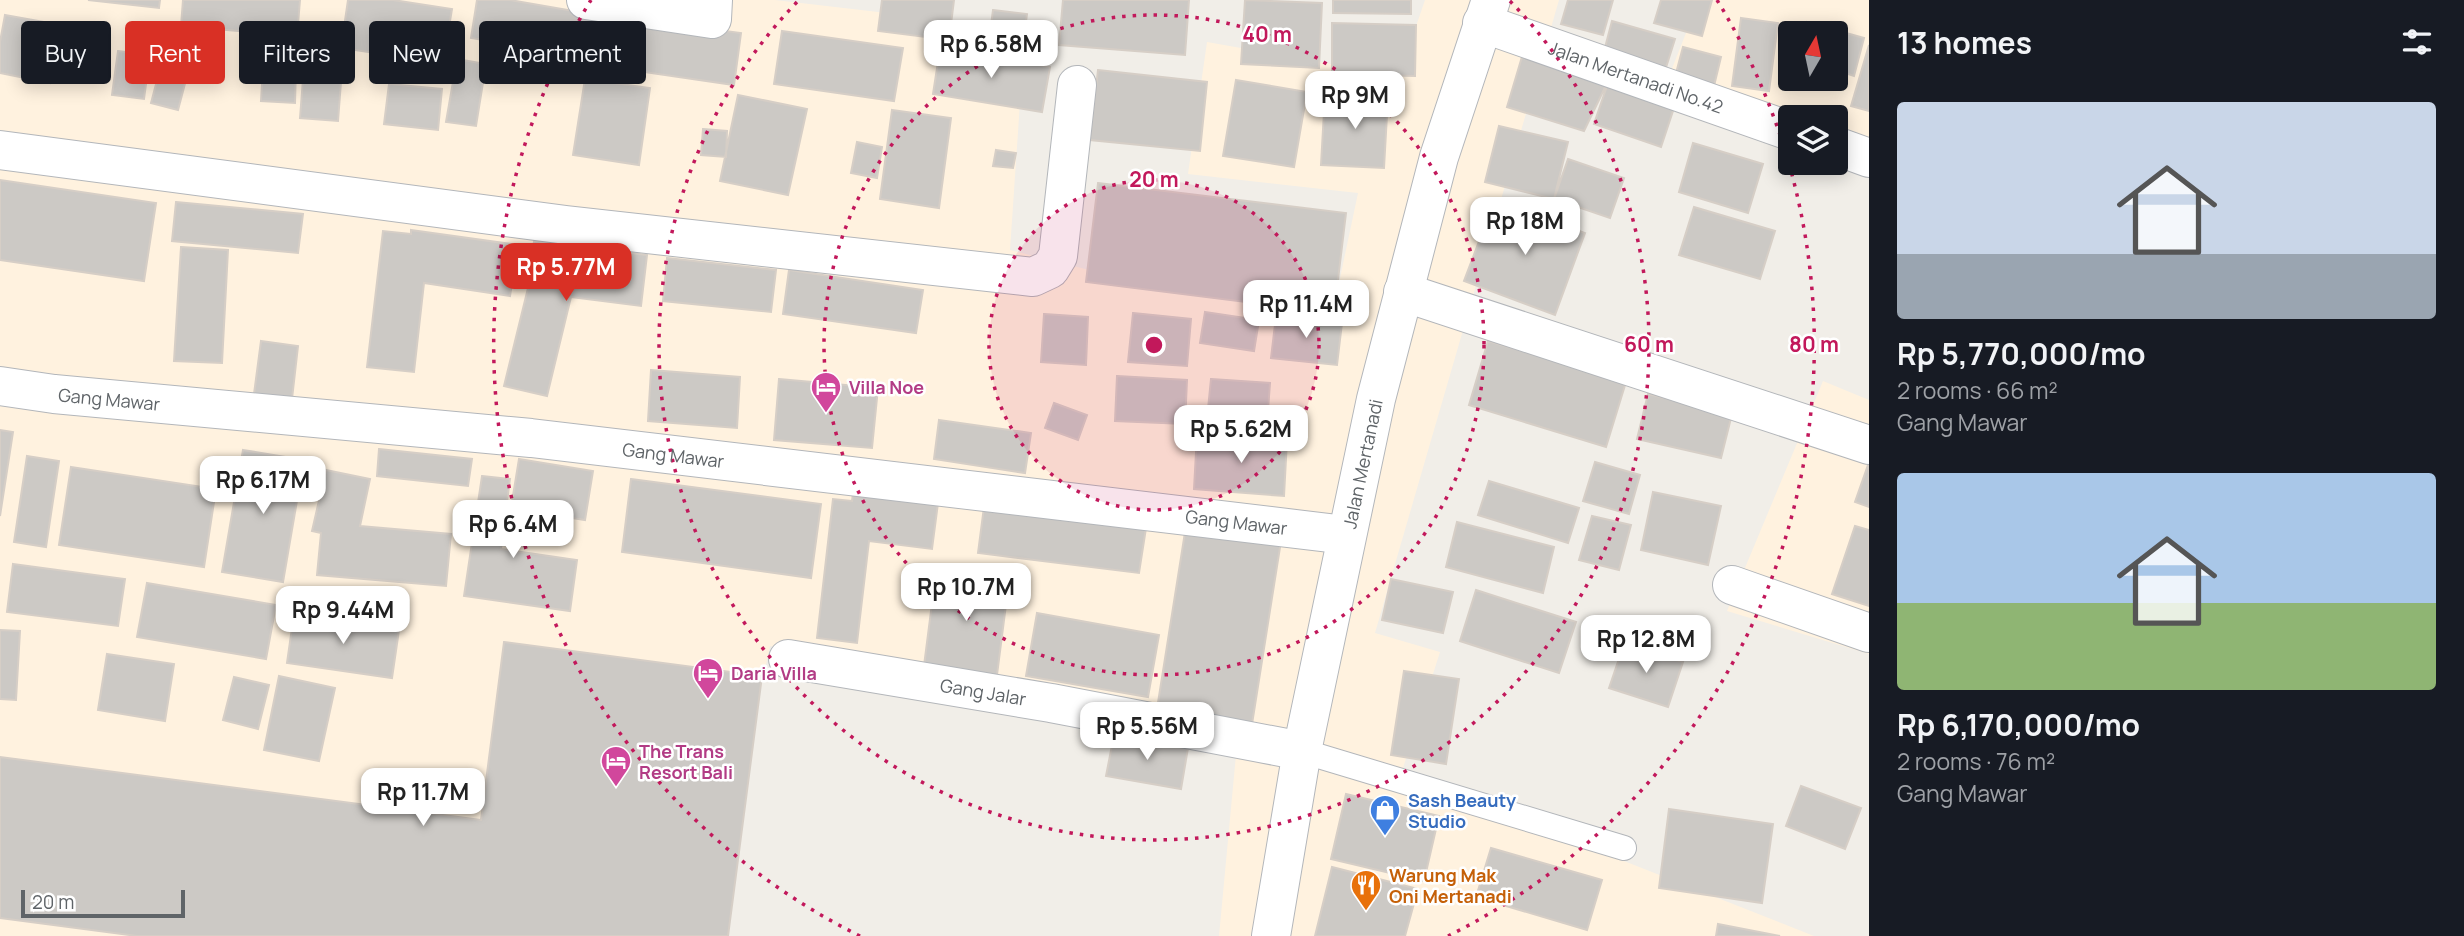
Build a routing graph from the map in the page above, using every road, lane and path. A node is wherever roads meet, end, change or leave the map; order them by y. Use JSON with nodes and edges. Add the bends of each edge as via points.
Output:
{"nodes":[{"id":1,"x":586,"y":0,"type":"edge"},
{"id":2,"x":713,"y":0,"type":"edge"},
{"id":3,"x":1486,"y":12,"type":"edge"},
{"id":4,"x":1077,"y":85,"type":"dead end"},
{"id":5,"x":1778,"y":126,"type":"edge"},
{"id":6,"x":0,"y":150,"type":"edge"},
{"id":7,"x":1848,"y":150,"type":"edge"},
{"id":8,"x":1869,"y":158,"type":"edge"},
{"id":9,"x":1403,"y":292,"type":"junction"},
{"id":10,"x":0,"y":386,"type":"edge"},
{"id":11,"x":1869,"y":445,"type":"edge"},
{"id":12,"x":1346,"y":535,"type":"junction"},
{"id":13,"x":1732,"y":585,"type":"dead end"},
{"id":14,"x":1869,"y":633,"type":"edge"},
{"id":15,"x":788,"y":659,"type":"dead end"},
{"id":16,"x":1301,"y":751,"type":"junction"},
{"id":17,"x":1624,"y":848,"type":"dead end"},
{"id":18,"x":1271,"y":936,"type":"edge"}],
"edges":[{"from":1,"to":2,"type":"street","via":[[712,19]]},
{"from":3,"to":5,"type":"street","name":"Jalan Mertanadi No.42"},
{"from":3,"to":9,"type":"street","name":"Jalan Mertanadi","via":[[1439,157]]},
{"from":4,"to":6,"type":"street","via":[[1058,256],[1050,269],[1033,277],[566,225]]},
{"from":7,"to":8,"type":"street"},
{"from":9,"to":11,"type":"street"},
{"from":9,"to":12,"type":"street","name":"Jalan Mertanadi"},
{"from":10,"to":12,"type":"street","name":"Gang Mawar","via":[[531,438]]},
{"from":12,"to":16,"type":"street","name":"Jalan Mertanadi"},
{"from":13,"to":14,"type":"street"},
{"from":15,"to":16,"type":"street","name":"Gang Jalar"},
{"from":16,"to":17,"type":"lane"},
{"from":16,"to":18,"type":"street","name":"Jalan Mertanadi"}]}
